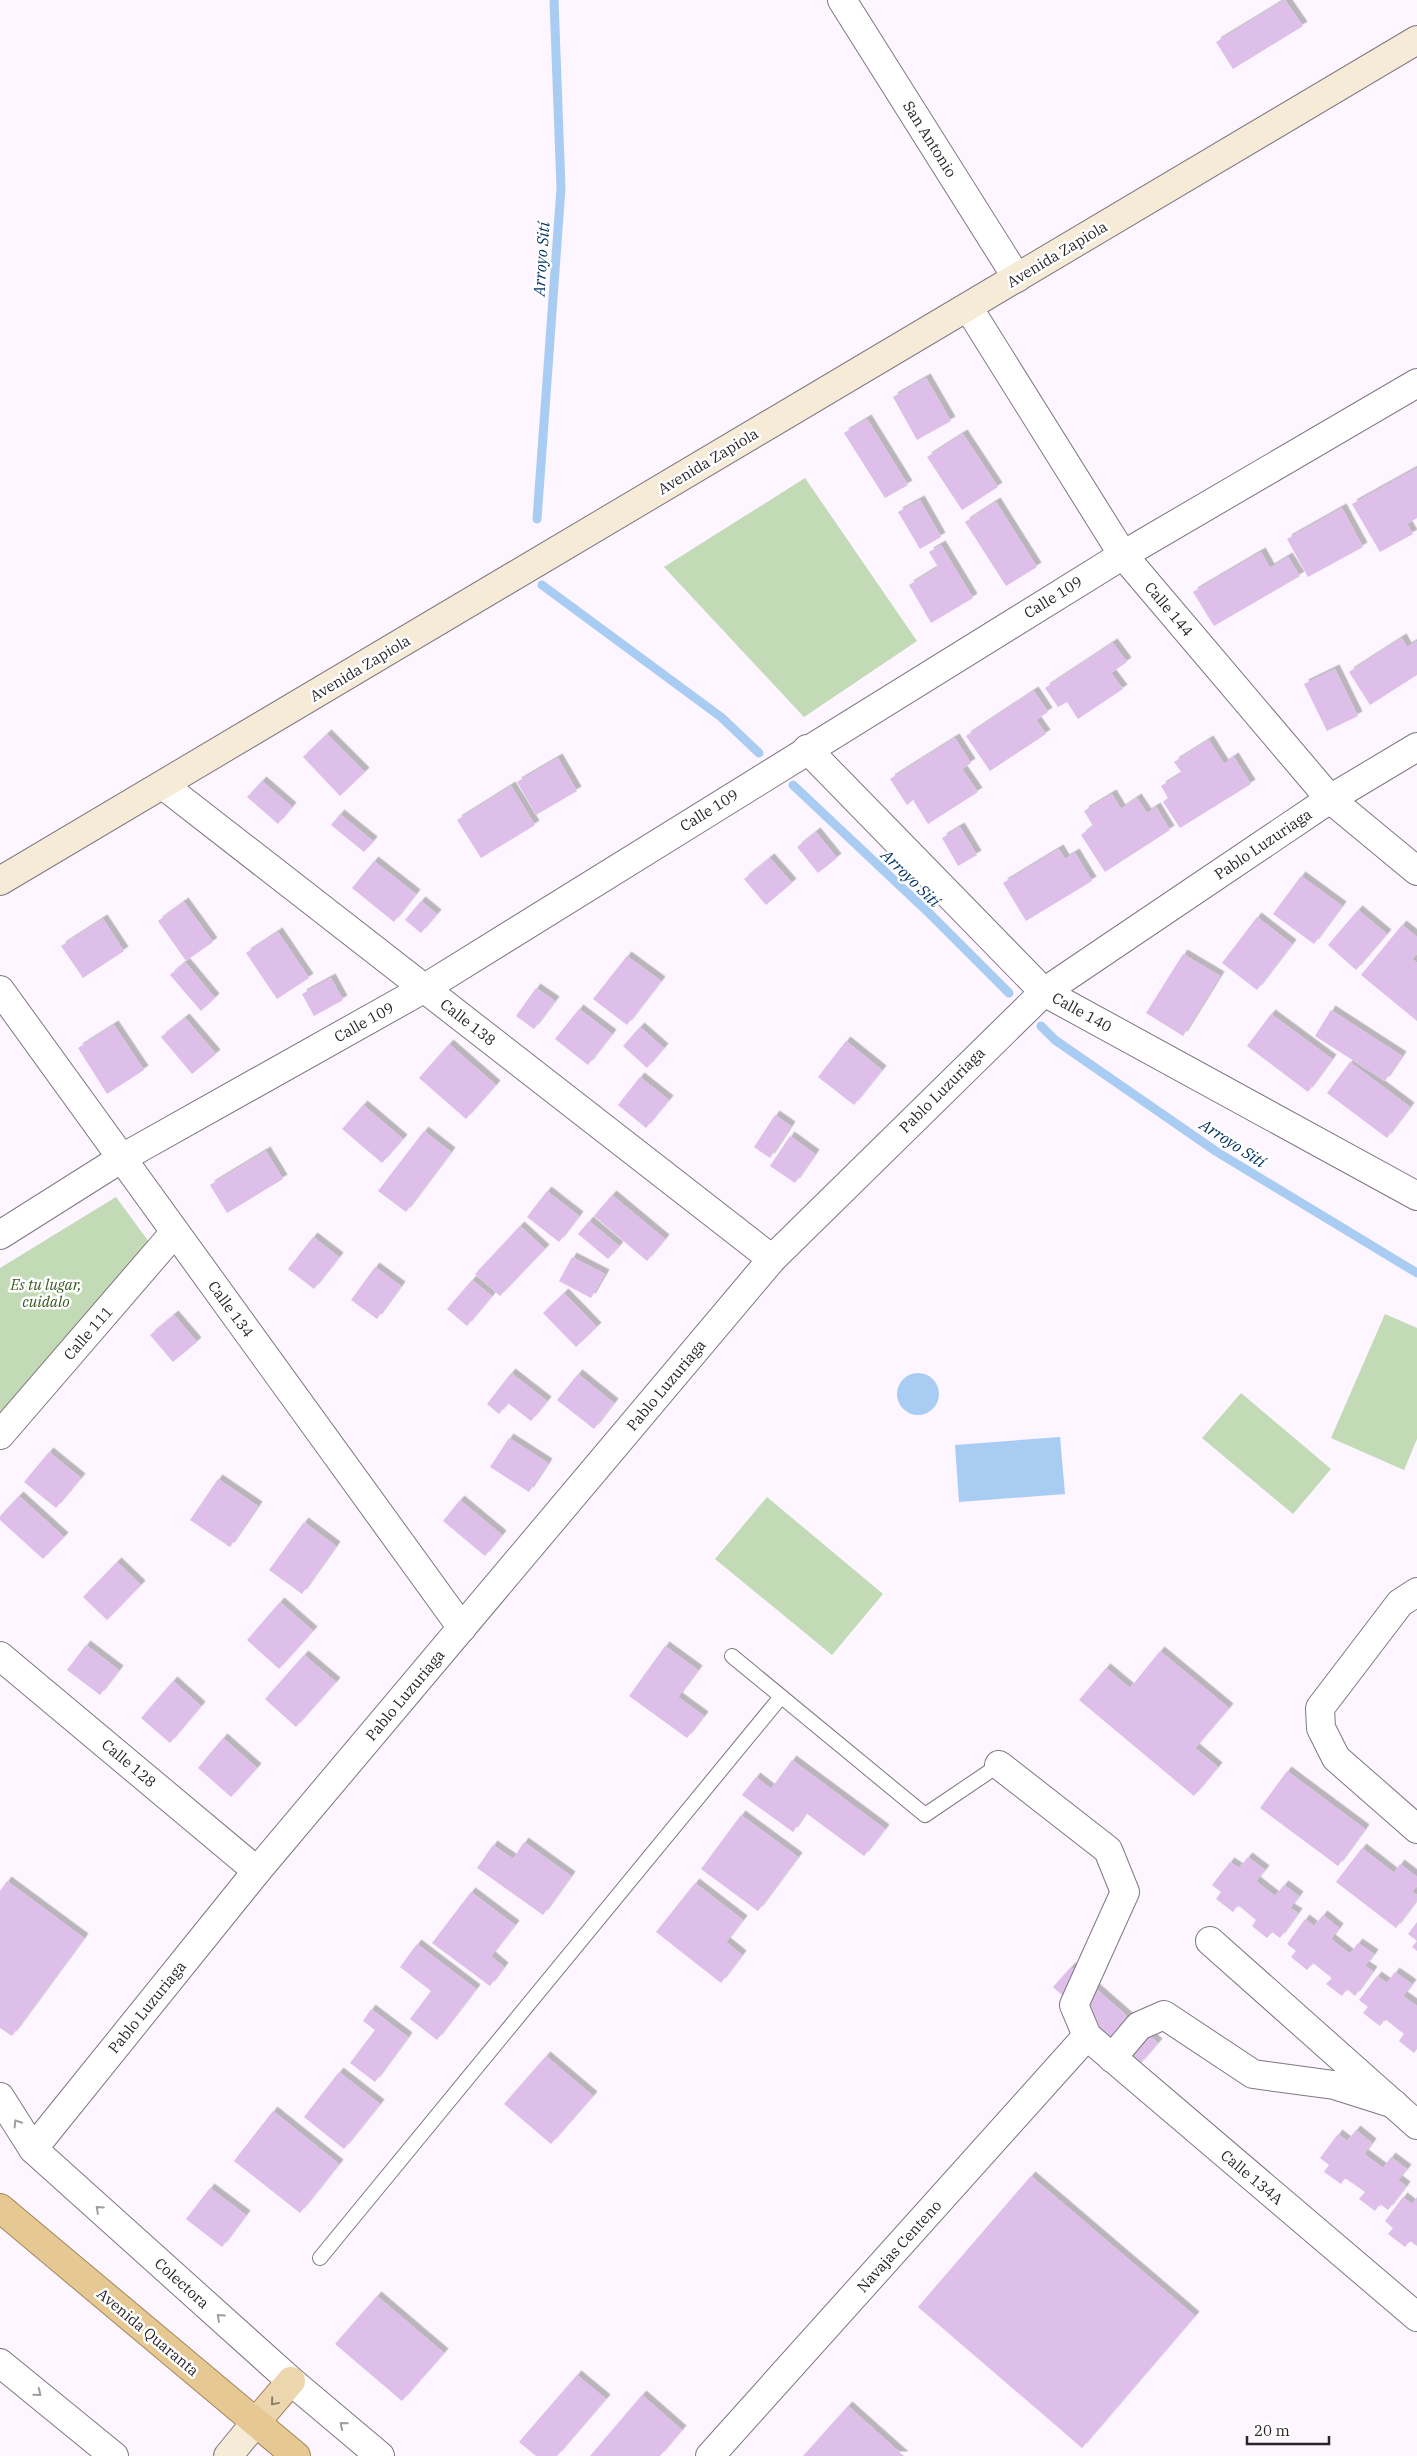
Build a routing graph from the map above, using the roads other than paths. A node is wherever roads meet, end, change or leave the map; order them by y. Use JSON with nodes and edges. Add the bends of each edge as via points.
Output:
{"nodes":[{"id":1,"x":842,"y":0,"type":"edge"},
{"id":2,"x":1417,"y":40,"type":"edge"},
{"id":3,"x":1017,"y":278,"type":"junction"},
{"id":4,"x":968,"y":307,"type":"junction"},
{"id":5,"x":1417,"y":383,"type":"edge"},
{"id":6,"x":1123,"y":555,"type":"junction"},
{"id":7,"x":1417,"y":747,"type":"edge"},
{"id":8,"x":807,"y":749,"type":"junction"},
{"id":9,"x":163,"y":785,"type":"junction"},
{"id":10,"x":1330,"y":799,"type":"junction"},
{"id":11,"x":1417,"y":871,"type":"edge"},
{"id":12,"x":0,"y":881,"type":"edge"},
{"id":13,"x":425,"y":988,"type":"junction"},
{"id":14,"x":0,"y":990,"type":"edge"},
{"id":15,"x":1044,"y":992,"type":"junction"},
{"id":16,"x":122,"y":1158,"type":"junction"},
{"id":17,"x":1417,"y":1196,"type":"edge"},
{"id":18,"x":175,"y":1232,"type":"junction"},
{"id":19,"x":0,"y":1236,"type":"edge"},
{"id":20,"x":772,"y":1259,"type":"junction"},
{"id":21,"x":0,"y":1435,"type":"edge"},
{"id":22,"x":1417,"y":1592,"type":"edge"},
{"id":23,"x":462,"y":1628,"type":"junction"},
{"id":24,"x":0,"y":1656,"type":"edge"},
{"id":25,"x":732,"y":1656,"type":"dead end"},
{"id":26,"x":780,"y":1698,"type":"junction"},
{"id":27,"x":999,"y":1764,"type":"joint"},
{"id":28,"x":1417,"y":1829,"type":"edge"},
{"id":29,"x":257,"y":1870,"type":"junction"},
{"id":30,"x":1210,"y":1941,"type":"dead end"},
{"id":31,"x":1087,"y":2036,"type":"junction"},
{"id":32,"x":1112,"y":2058,"type":"junction"},
{"id":33,"x":0,"y":2097,"type":"edge"},
{"id":34,"x":1394,"y":2104,"type":"junction"},
{"id":35,"x":1417,"y":2125,"type":"edge"},
{"id":36,"x":33,"y":2149,"type":"junction"},
{"id":37,"x":0,"y":2208,"type":"edge"},
{"id":38,"x":320,"y":2258,"type":"dead end"},
{"id":39,"x":1417,"y":2317,"type":"edge"},
{"id":40,"x":0,"y":2363,"type":"edge"},
{"id":41,"x":291,"y":2381,"type":"junction"},
{"id":42,"x":256,"y":2422,"type":"junction"},
{"id":43,"x":236,"y":2453,"type":"edge"},
{"id":44,"x":114,"y":2456,"type":"edge"},
{"id":45,"x":296,"y":2456,"type":"edge"},
{"id":46,"x":380,"y":2456,"type":"edge"},
{"id":47,"x":710,"y":2456,"type":"edge"}],
"edges":[{"from":1,"to":3,"type":"street","name":"San Antonio"},
{"from":2,"to":3,"type":"main road","name":"Avenida Zapiola"},
{"from":3,"to":4,"type":"main road","name":"Avenida Zapiola"},
{"from":4,"to":6,"type":"street","name":"Calle 144"},
{"from":4,"to":9,"type":"main road","name":"Avenida Zapiola"},
{"from":5,"to":6,"type":"street","name":"Calle 109"},
{"from":6,"to":8,"type":"street","name":"Calle 109"},
{"from":6,"to":10,"type":"street","name":"Calle 144"},
{"from":7,"to":10,"type":"street","name":"Pablo Luzuriaga"},
{"from":8,"to":13,"type":"street","name":"Calle 109"},
{"from":8,"to":15,"type":"street","name":"Calle 140"},
{"from":9,"to":12,"type":"main road","name":"Avenida Zapiola"},
{"from":9,"to":13,"type":"street","name":"Calle 138"},
{"from":10,"to":11,"type":"street","name":"Calle 144"},
{"from":10,"to":15,"type":"street","name":"Pablo Luzuriaga"},
{"from":13,"to":16,"type":"street","name":"Calle 109"},
{"from":13,"to":20,"type":"street","name":"Calle 138"},
{"from":14,"to":16,"type":"street","name":"Calle 134"},
{"from":15,"to":17,"type":"street","name":"Calle 140"},
{"from":15,"to":20,"type":"street","name":"Pablo Luzuriaga"},
{"from":16,"to":18,"type":"street","name":"Calle 134"},
{"from":16,"to":19,"type":"street","name":"Calle 109"},
{"from":18,"to":21,"type":"street","name":"Calle 111"},
{"from":18,"to":23,"type":"street","name":"Calle 134"},
{"from":20,"to":23,"type":"street","name":"Pablo Luzuriaga"},
{"from":22,"to":28,"type":"street","via":[[1400,1603],[1320,1708],[1321,1728],[1336,1758]]},
{"from":23,"to":29,"type":"street","name":"Pablo Luzuriaga"},
{"from":24,"to":29,"type":"street","name":"Calle 128"},
{"from":25,"to":26,"type":"lane"},
{"from":26,"to":27,"type":"lane","via":[[925,1815]]},
{"from":26,"to":38,"type":"lane"},
{"from":27,"to":31,"type":"street","via":[[1108,1850],[1125,1892],[1074,2006]]},
{"from":29,"to":36,"type":"street","name":"Pablo Luzuriaga"},
{"from":30,"to":34,"type":"street"},
{"from":31,"to":32,"type":"street","name":"Calle 134A"},
{"from":31,"to":47,"type":"street","name":"Navajas Centeno"},
{"from":32,"to":34,"type":"street","via":[[1139,2026],[1164,2015],[1253,2074],[1334,2085]]},
{"from":32,"to":39,"type":"street","name":"Calle 134A"},
{"from":36,"to":33,"type":"street","name":"Colectora","one_way":true},
{"from":34,"to":35,"type":"street"},
{"from":41,"to":36,"type":"street","name":"Colectora","one_way":true},
{"from":37,"to":42,"type":"highway","name":"Avenida Quaranta"},
{"from":40,"to":44,"type":"street","one_way":true},
{"from":41,"to":42,"type":"main road","one_way":true},
{"from":46,"to":41,"type":"street","name":"Colectora","one_way":true},
{"from":42,"to":43,"type":"main road"},
{"from":42,"to":45,"type":"highway","name":"Avenida Quaranta"}]}
